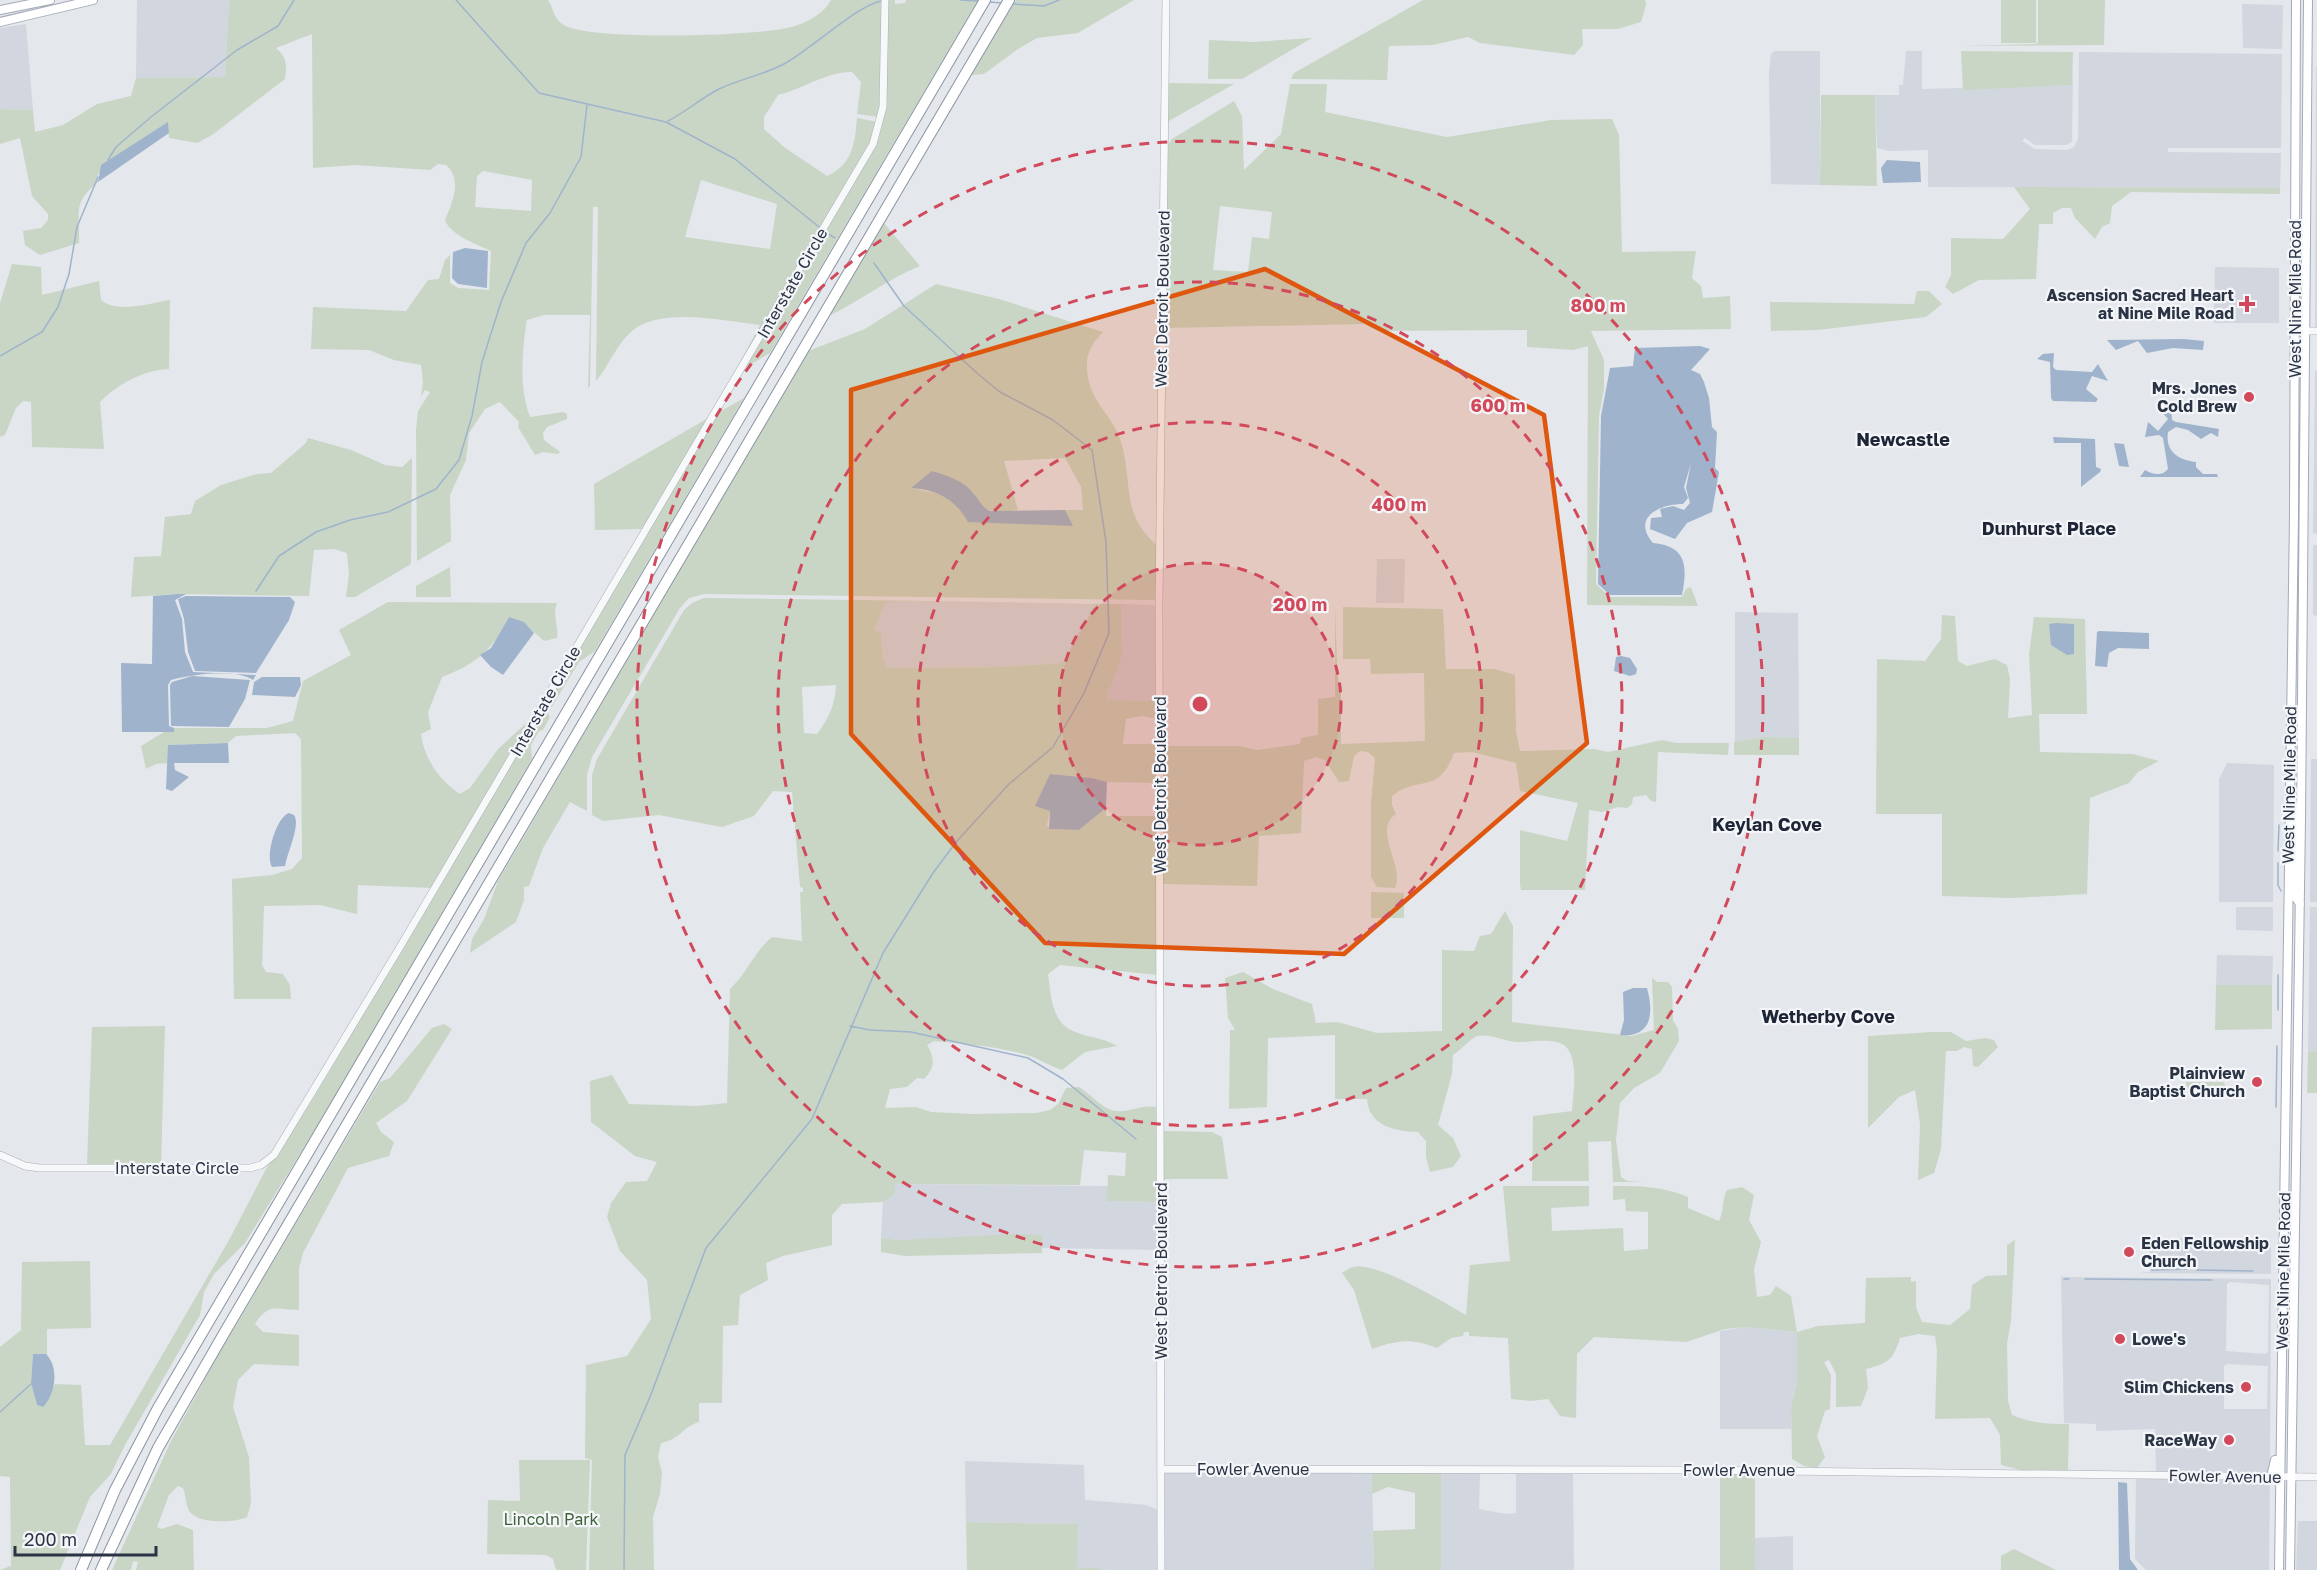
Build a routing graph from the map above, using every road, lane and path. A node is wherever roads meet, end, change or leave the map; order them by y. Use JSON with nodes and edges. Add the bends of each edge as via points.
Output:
{"nodes":[{"id":1,"x":50,"y":0,"type":"edge"},
{"id":2,"x":93,"y":0,"type":"edge"},
{"id":3,"x":885,"y":0,"type":"edge"},
{"id":4,"x":985,"y":0,"type":"edge"},
{"id":5,"x":1009,"y":0,"type":"edge"},
{"id":6,"x":1167,"y":0,"type":"edge"},
{"id":7,"x":2296,"y":0,"type":"edge"},
{"id":8,"x":2302,"y":0,"type":"edge"},
{"id":9,"x":2308,"y":0,"type":"edge"},
{"id":10,"x":0,"y":10,"type":"edge"},
{"id":11,"x":0,"y":22,"type":"edge"},
{"id":12,"x":2308,"y":28,"type":"junction"},
{"id":13,"x":2296,"y":52,"type":"junction"},
{"id":14,"x":2307,"y":142,"type":"junction"},
{"id":15,"x":2296,"y":231,"type":"junction"},
{"id":16,"x":2295,"y":331,"type":"junction"},
{"id":17,"x":2306,"y":331,"type":"junction"},
{"id":18,"x":2317,"y":332,"type":"edge"},
{"id":19,"x":2305,"y":434,"type":"junction"},
{"id":20,"x":2294,"y":515,"type":"junction"},
{"id":21,"x":2292,"y":618,"type":"junction"},
{"id":22,"x":2303,"y":618,"type":"junction"},
{"id":23,"x":2302,"y":724,"type":"junction"},
{"id":24,"x":2289,"y":800,"type":"junction"},
{"id":25,"x":2288,"y":905,"type":"junction"},
{"id":26,"x":2300,"y":905,"type":"junction"},
{"id":27,"x":2298,"y":1011,"type":"junction"},
{"id":28,"x":2286,"y":1039,"type":"junction"},
{"id":29,"x":2297,"y":1079,"type":"junction"},
{"id":30,"x":2285,"y":1089,"type":"junction"},
{"id":31,"x":0,"y":1155,"type":"edge"},
{"id":32,"x":2284,"y":1186,"type":"junction"},
{"id":33,"x":2295,"y":1186,"type":"junction"},
{"id":34,"x":2294,"y":1292,"type":"junction"},
{"id":35,"x":2281,"y":1370,"type":"junction"},
{"id":36,"x":1161,"y":1469,"type":"junction"},
{"id":37,"x":2291,"y":1476,"type":"junction"},
{"id":38,"x":2275,"y":1477,"type":"junction"},
{"id":39,"x":2317,"y":1477,"type":"edge"},
{"id":40,"x":81,"y":1570,"type":"edge"},
{"id":41,"x":101,"y":1570,"type":"edge"},
{"id":42,"x":1161,"y":1570,"type":"edge"},
{"id":43,"x":2279,"y":1570,"type":"edge"},
{"id":44,"x":2284,"y":1570,"type":"edge"},
{"id":45,"x":2290,"y":1570,"type":"edge"}],
"edges":[{"from":1,"to":10,"type":"main road"},
{"from":2,"to":11,"type":"main road"},
{"from":3,"to":31,"type":"street","name":"Interstate Circle","via":[[881,120],[873,144],[274,1155],[266,1163],[250,1168],[40,1168]]},
{"from":4,"to":40,"type":"highway","via":[[158,1408],[115,1490]]},
{"from":5,"to":41,"type":"highway","via":[[158,1448]]},
{"from":6,"to":36,"type":"street","name":"West Detroit Boulevard","via":[[1159,603]]},
{"from":7,"to":13,"type":"main road","name":"West Nine Mile Road"},
{"from":8,"to":12,"type":"main road","via":[[2303,20]]},
{"from":9,"to":12,"type":"main road","name":"West Nine Mile Road"},
{"from":12,"to":14,"type":"main road","name":"West Nine Mile Road"},
{"from":13,"to":14,"type":"main road","via":[[2301,57],[2303,138]]},
{"from":13,"to":15,"type":"main road","name":"West Nine Mile Road"},
{"from":14,"to":17,"type":"main road","name":"West Nine Mile Road"},
{"from":15,"to":16,"type":"main road","name":"West Nine Mile Road"},
{"from":15,"to":17,"type":"main road","via":[[2300,237],[2301,326]]},
{"from":16,"to":17,"type":"street"},
{"from":16,"to":19,"type":"main road","via":[[2301,342],[2300,425]]},
{"from":16,"to":20,"type":"main road","name":"West Nine Mile Road"},
{"from":17,"to":18,"type":"street"},
{"from":17,"to":19,"type":"main road","name":"West Nine Mile Road"},
{"from":19,"to":22,"type":"main road","name":"West Nine Mile Road"},
{"from":20,"to":21,"type":"main road","name":"West Nine Mile Road"},
{"from":20,"to":22,"type":"main road","via":[[2299,530],[2298,614]]},
{"from":21,"to":23,"type":"main road","via":[[2298,624],[2297,706]]},
{"from":21,"to":24,"type":"main road","name":"West Nine Mile Road"},
{"from":22,"to":23,"type":"main road","name":"West Nine Mile Road"},
{"from":23,"to":26,"type":"main road","name":"West Nine Mile Road"},
{"from":24,"to":25,"type":"main road","name":"West Nine Mile Road"},
{"from":24,"to":26,"type":"main road","via":[[2295,809],[2294,895]]},
{"from":25,"to":27,"type":"main road","via":[[2294,915],[2293,996]]},
{"from":25,"to":28,"type":"main road","name":"West Nine Mile Road"},
{"from":26,"to":27,"type":"main road","name":"West Nine Mile Road"},
{"from":27,"to":29,"type":"main road","name":"West Nine Mile Road"},
{"from":28,"to":29,"type":"main road","via":[[2291,1045],[2292,1070]]},
{"from":28,"to":30,"type":"main road","name":"West Nine Mile Road"},
{"from":29,"to":33,"type":"main road","name":"West Nine Mile Road"},
{"from":30,"to":32,"type":"main road","name":"West Nine Mile Road"},
{"from":30,"to":33,"type":"main road","via":[[2290,1101],[2290,1182]]},
{"from":32,"to":34,"type":"main road","via":[[2289,1192],[2289,1271]]},
{"from":32,"to":35,"type":"main road","name":"West Nine Mile Road"},
{"from":33,"to":34,"type":"main road","name":"West Nine Mile Road"},
{"from":34,"to":37,"type":"main road","name":"West Nine Mile Road"},
{"from":35,"to":37,"type":"main road","via":[[2287,1388],[2285,1465]]},
{"from":35,"to":38,"type":"main road","name":"West Nine Mile Road"},
{"from":36,"to":38,"type":"street","name":"Fowler Avenue"},
{"from":36,"to":42,"type":"street","name":"West Detroit Boulevard"},
{"from":37,"to":38,"type":"street","name":"Fowler Avenue"},
{"from":37,"to":39,"type":"street","name":"Fowler Avenue"},
{"from":37,"to":45,"type":"main road","name":"West Nine Mile Road"},
{"from":38,"to":43,"type":"main road","name":"West Nine Mile Road"},
{"from":38,"to":44,"type":"main road","via":[[2285,1491]]}]}
